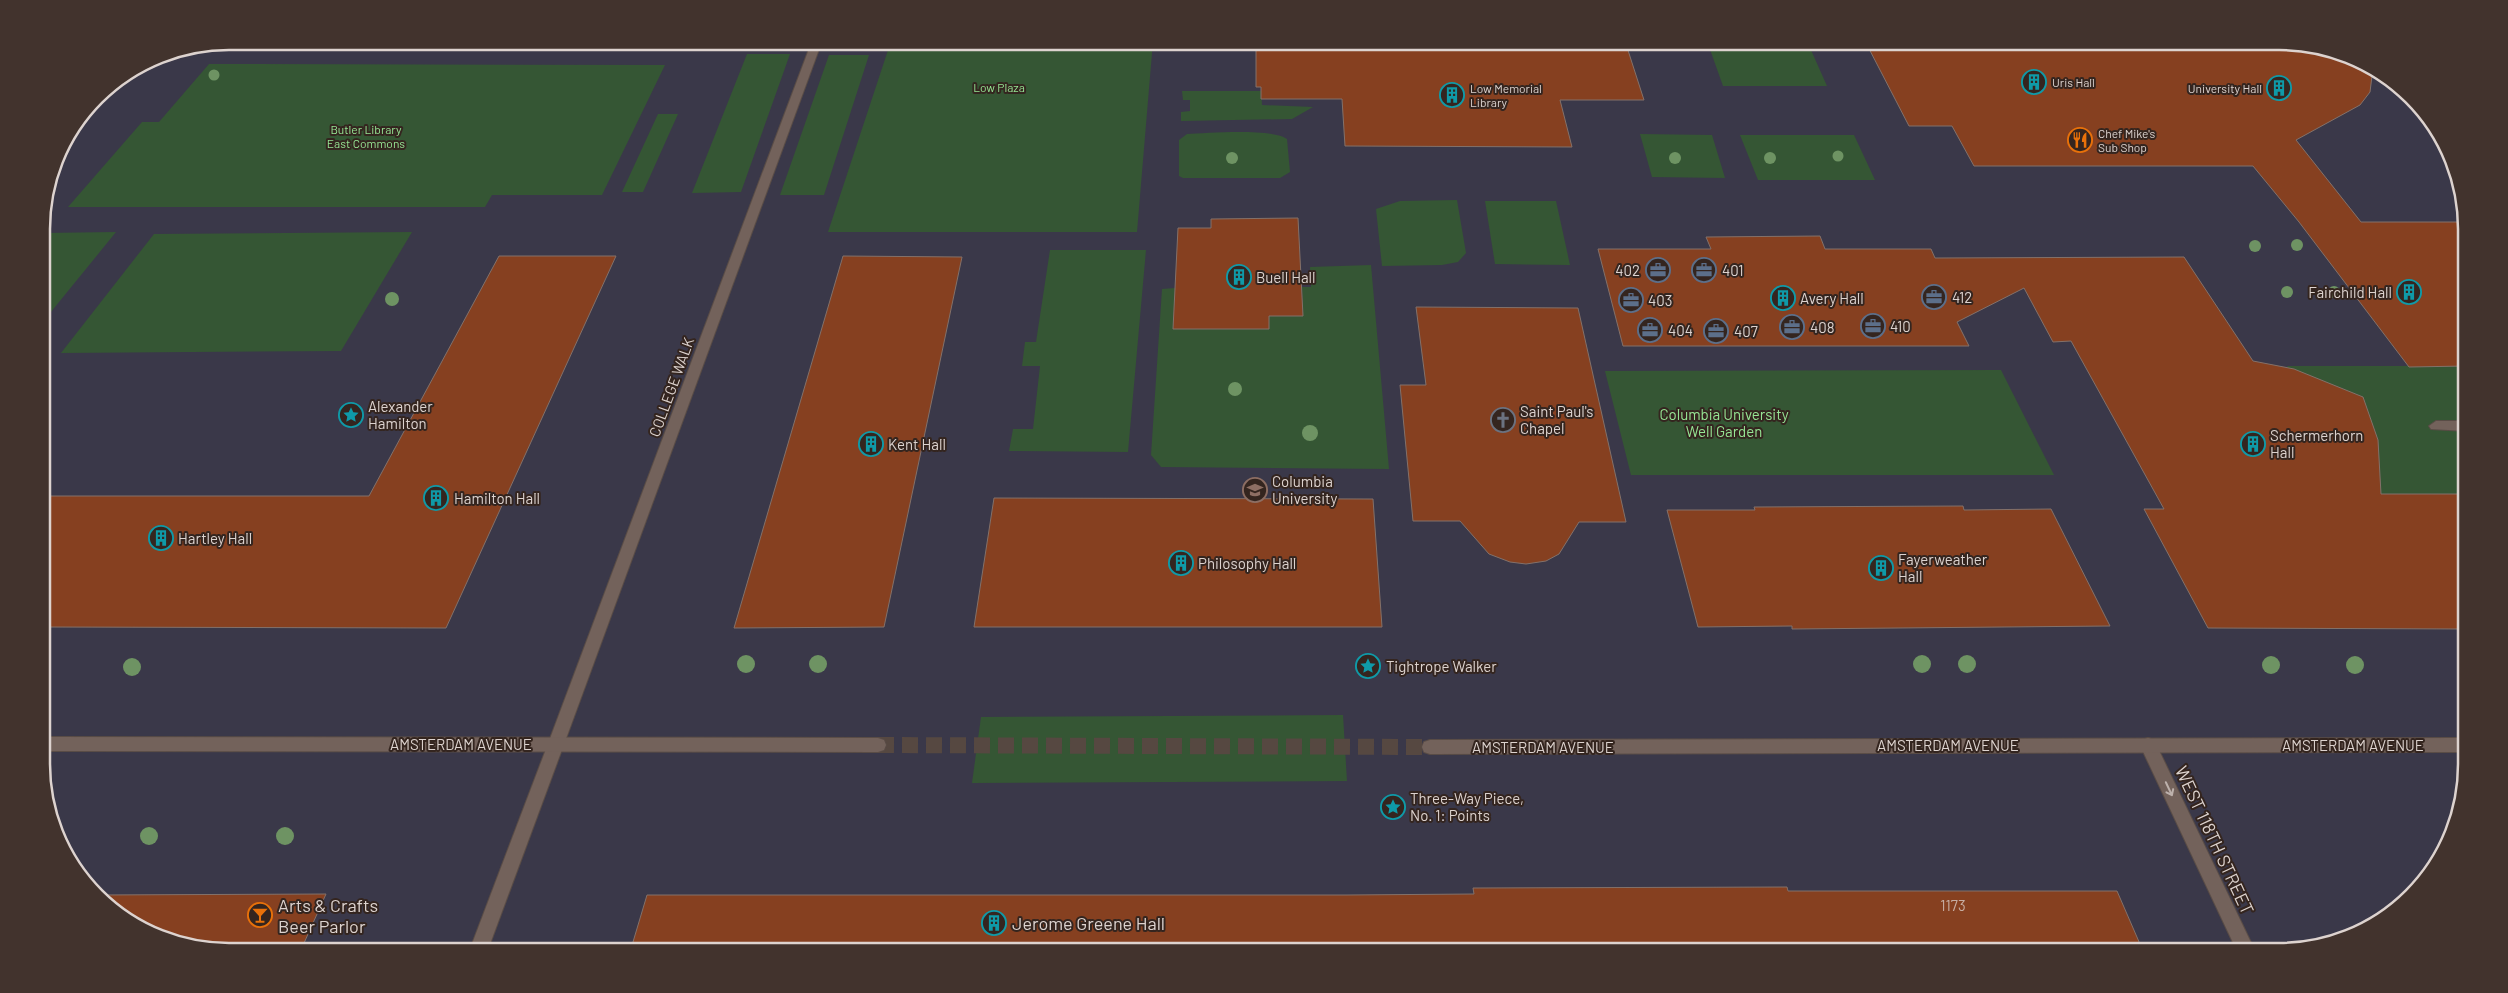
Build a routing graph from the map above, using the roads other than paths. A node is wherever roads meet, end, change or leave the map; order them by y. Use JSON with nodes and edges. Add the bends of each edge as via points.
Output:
{"nodes":[{"id":1,"x":814,"y":50,"type":"edge"},
{"id":2,"x":2436,"y":426,"type":"dead end"},
{"id":3,"x":2458,"y":426,"type":"edge"},
{"id":4,"x":50,"y":744,"type":"edge"},
{"id":5,"x":556,"y":744,"type":"junction"},
{"id":6,"x":878,"y":745,"type":"tunnel mouth"},
{"id":7,"x":2148,"y":745,"type":"junction"},
{"id":8,"x":2458,"y":745,"type":"edge"},
{"id":9,"x":1430,"y":747,"type":"tunnel mouth"},
{"id":10,"x":481,"y":943,"type":"edge"},
{"id":11,"x":2242,"y":943,"type":"edge"}],
"edges":[{"from":1,"to":5,"type":"main road","name":"COLLEGE WALK"},
{"from":2,"to":3,"type":"main road"},
{"from":4,"to":5,"type":"main road","name":"AMSTERDAM AVENUE"},
{"from":5,"to":6,"type":"main road","name":"AMSTERDAM AVENUE"},
{"from":5,"to":10,"type":"main road","name":"COLLEGE WALK"},
{"from":7,"to":8,"type":"main road","name":"AMSTERDAM AVENUE"},
{"from":7,"to":9,"type":"main road","name":"AMSTERDAM AVENUE"},
{"from":7,"to":11,"type":"main road","name":"WEST 118TH STREET","one_way":true}]}
